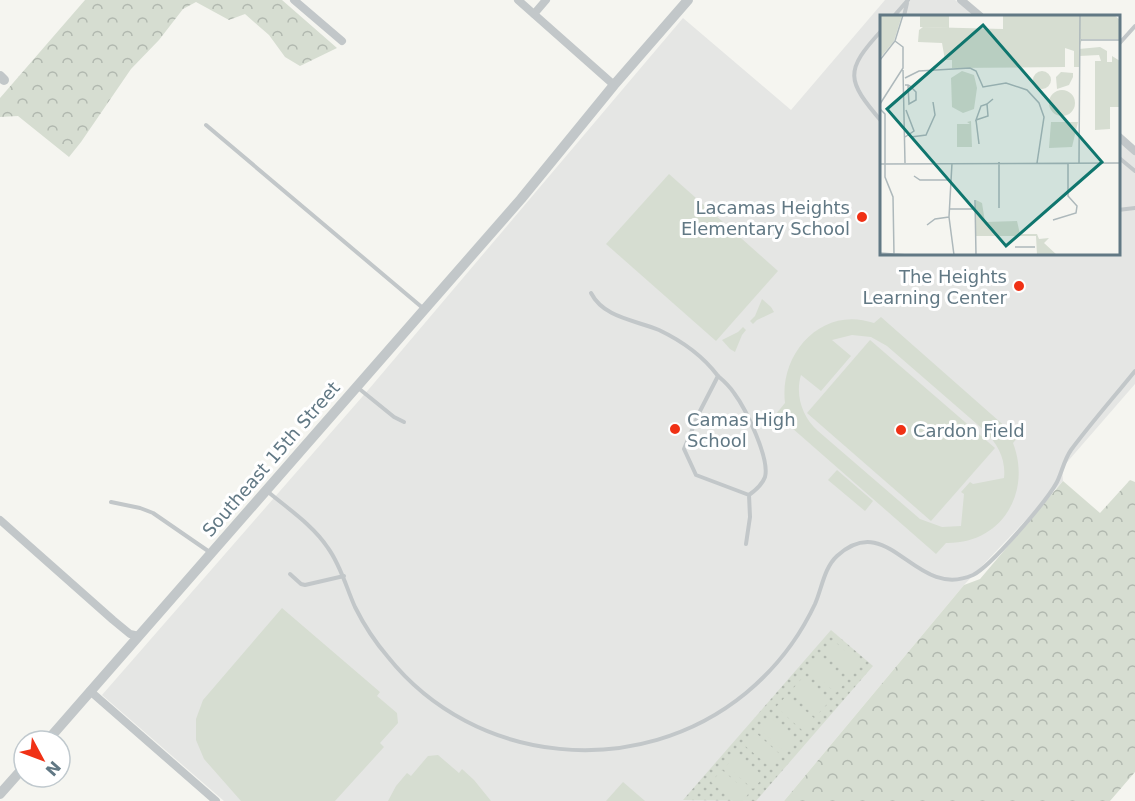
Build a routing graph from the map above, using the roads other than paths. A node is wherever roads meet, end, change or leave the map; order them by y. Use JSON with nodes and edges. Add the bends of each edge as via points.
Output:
{"nodes":[{"id":1,"x":294,"y":0,"type":"edge"},
{"id":2,"x":518,"y":0,"type":"edge"},
{"id":3,"x":546,"y":0,"type":"edge"},
{"id":4,"x":688,"y":0,"type":"edge"},
{"id":5,"x":908,"y":0,"type":"edge"},
{"id":6,"x":961,"y":0,"type":"edge"},
{"id":7,"x":305,"y":3,"type":"edge"},
{"id":8,"x":534,"y":14,"type":"junction"},
{"id":9,"x":895,"y":15,"type":"edge"},
{"id":10,"x":904,"y":15,"type":"edge"},
{"id":11,"x":979,"y":15,"type":"edge"},
{"id":12,"x":1135,"y":26,"type":"edge"},
{"id":13,"x":880,"y":32,"type":"edge"},
{"id":14,"x":342,"y":41,"type":"dead end"},
{"id":15,"x":1120,"y":44,"type":"edge"},
{"id":16,"x":614,"y":84,"type":"junction"},
{"id":17,"x":880,"y":120,"type":"edge"},
{"id":18,"x":206,"y":125,"type":"dead end"},
{"id":19,"x":1120,"y":137,"type":"edge"},
{"id":20,"x":1135,"y":151,"type":"edge"},
{"id":21,"x":1120,"y":158,"type":"edge"},
{"id":22,"x":1135,"y":171,"type":"edge"},
{"id":23,"x":1135,"y":208,"type":"edge"},
{"id":24,"x":1120,"y":210,"type":"edge"},
{"id":25,"x":591,"y":292,"type":"dead end"},
{"id":26,"x":424,"y":310,"type":"junction"},
{"id":27,"x":1135,"y":371,"type":"edge"},
{"id":28,"x":718,"y":376,"type":"junction"},
{"id":29,"x":357,"y":387,"type":"junction"},
{"id":30,"x":404,"y":422,"type":"dead end"},
{"id":31,"x":266,"y":491,"type":"junction"},
{"id":32,"x":749,"y":495,"type":"junction"},
{"id":33,"x":111,"y":502,"type":"dead end"},
{"id":34,"x":0,"y":520,"type":"edge"},
{"id":35,"x":746,"y":544,"type":"dead end"},
{"id":36,"x":212,"y":553,"type":"junction"},
{"id":37,"x":290,"y":574,"type":"dead end"},
{"id":38,"x":344,"y":576,"type":"junction"},
{"id":39,"x":139,"y":636,"type":"junction"},
{"id":40,"x":90,"y":691,"type":"junction"},
{"id":41,"x":57,"y":729,"type":"edge"},
{"id":42,"x":12,"y":780,"type":"edge"},
{"id":43,"x":0,"y":794,"type":"edge"},
{"id":44,"x":216,"y":801,"type":"edge"}],
"edges":[{"from":1,"to":7,"type":"street"},
{"from":2,"to":8,"type":"street"},
{"from":3,"to":8,"type":"street"},
{"from":4,"to":16,"type":"street","name":"Southeast 15th Street"},
{"from":5,"to":9,"type":"lane"},
{"from":5,"to":10,"type":"lane"},
{"from":6,"to":11,"type":"street"},
{"from":7,"to":14,"type":"street"},
{"from":8,"to":16,"type":"street"},
{"from":12,"to":15,"type":"lane"},
{"from":13,"to":17,"type":"lane","via":[[860,54],[853,82]]},
{"from":16,"to":26,"type":"street","name":"Southeast 15th Street"},
{"from":18,"to":26,"type":"lane"},
{"from":19,"to":20,"type":"street"},
{"from":21,"to":22,"type":"lane"},
{"from":23,"to":24,"type":"lane"},
{"from":25,"to":28,"type":"lane","via":[[594,300],[612,314],[659,330],[686,346]]},
{"from":26,"to":29,"type":"street","name":"Southeast 15th Street"},
{"from":27,"to":38,"type":"lane","via":[[1065,458],[1051,492],[981,570],[966,577],[942,579],[921,571],[882,544],[861,543],[847,549],[831,563],[798,634],[758,682],[703,722],[650,743],[587,751],[543,748],[497,735],[453,715],[389,660],[362,619]]},
{"from":28,"to":32,"type":"lane","via":[[734,393],[751,422],[763,459],[764,480]]},
{"from":28,"to":32,"type":"lane","via":[[684,449],[696,474]]},
{"from":29,"to":30,"type":"lane"},
{"from":29,"to":31,"type":"street","name":"Southeast 15th Street"},
{"from":31,"to":36,"type":"street","name":"Southeast 15th Street"},
{"from":31,"to":38,"type":"lane","via":[[323,541]]},
{"from":32,"to":35,"type":"lane"},
{"from":33,"to":36,"type":"lane","via":[[153,513]]},
{"from":34,"to":39,"type":"street","via":[[113,620],[130,634]]},
{"from":36,"to":39,"type":"street","name":"Southeast 15th Street"},
{"from":37,"to":38,"type":"lane","via":[[305,585]]},
{"from":39,"to":40,"type":"street","name":"Southeast 15th Street"},
{"from":40,"to":41,"type":"street","name":"Southeast 15th Street"},
{"from":40,"to":44,"type":"street"},
{"from":42,"to":43,"type":"street"}]}
